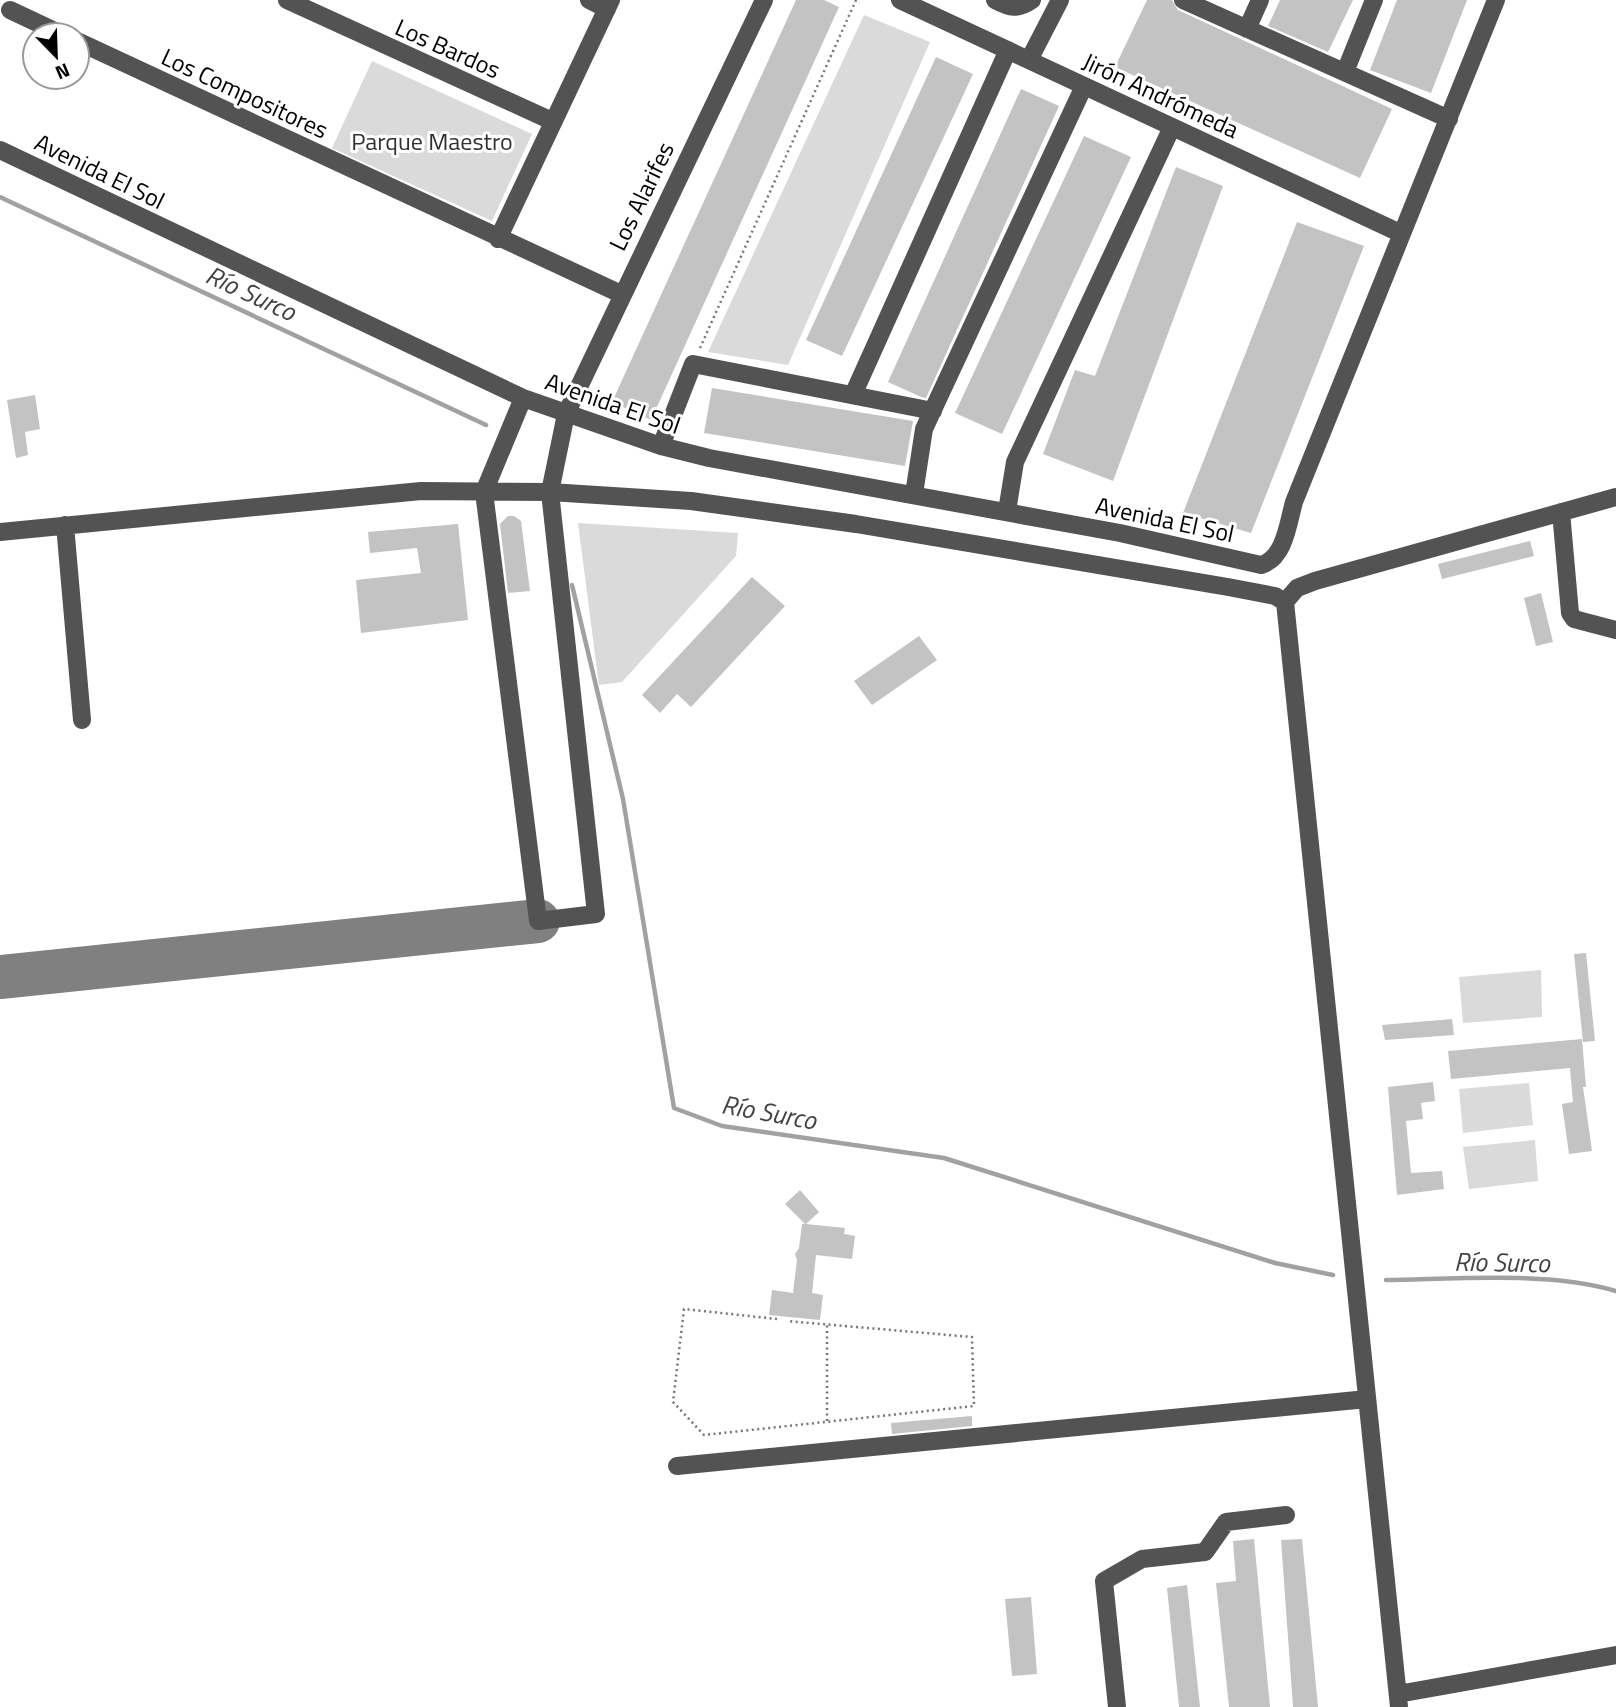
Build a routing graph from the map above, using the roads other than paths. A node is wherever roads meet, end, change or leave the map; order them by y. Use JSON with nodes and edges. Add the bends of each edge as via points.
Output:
{"nodes":[{"id":1,"x":287,"y":0,"type":"edge"},
{"id":2,"x":589,"y":0,"type":"edge"},
{"id":3,"x":764,"y":0,"type":"edge"},
{"id":4,"x":900,"y":0,"type":"edge"},
{"id":5,"x":1032,"y":0,"type":"edge"},
{"id":6,"x":1060,"y":0,"type":"edge"},
{"id":7,"x":1183,"y":0,"type":"edge"},
{"id":8,"x":1260,"y":0,"type":"edge"},
{"id":9,"x":1374,"y":0,"type":"edge"},
{"id":10,"x":1496,"y":0,"type":"edge"},
{"id":11,"x":609,"y":4,"type":"edge"},
{"id":12,"x":1003,"y":4,"type":"edge"},
{"id":13,"x":8,"y":12,"type":"edge"},
{"id":14,"x":30,"y":21,"type":"edge"},
{"id":15,"x":1247,"y":29,"type":"junction"},
{"id":16,"x":91,"y":48,"type":"edge"},
{"id":17,"x":1008,"y":50,"type":"junction"},
{"id":18,"x":1029,"y":60,"type":"junction"},
{"id":19,"x":1345,"y":72,"type":"junction"},
{"id":20,"x":1084,"y":86,"type":"junction"},
{"id":21,"x":1449,"y":119,"type":"junction"},
{"id":22,"x":552,"y":121,"type":"junction"},
{"id":23,"x":1172,"y":127,"type":"junction"},
{"id":24,"x":0,"y":150,"type":"edge"},
{"id":25,"x":1400,"y":233,"type":"junction"},
{"id":26,"x":498,"y":239,"type":"junction"},
{"id":27,"x":621,"y":294,"type":"junction"},
{"id":28,"x":853,"y":395,"type":"junction"},
{"id":29,"x":523,"y":398,"type":"junction"},
{"id":30,"x":933,"y":411,"type":"junction"},
{"id":31,"x":566,"y":414,"type":"junction"},
{"id":32,"x":661,"y":446,"type":"junction"},
{"id":33,"x":484,"y":492,"type":"junction"},
{"id":34,"x":550,"y":492,"type":"junction"},
{"id":35,"x":914,"y":494,"type":"junction"},
{"id":36,"x":1616,"y":497,"type":"edge"},
{"id":37,"x":1007,"y":511,"type":"junction"},
{"id":38,"x":1561,"y":512,"type":"junction"},
{"id":39,"x":65,"y":525,"type":"junction"},
{"id":40,"x":0,"y":532,"type":"edge"},
{"id":41,"x":1285,"y":602,"type":"junction"},
{"id":42,"x":1616,"y":630,"type":"edge"},
{"id":43,"x":82,"y":720,"type":"dead end"},
{"id":44,"x":1367,"y":1399,"type":"junction"},
{"id":45,"x":677,"y":1466,"type":"dead end"},
{"id":46,"x":1286,"y":1515,"type":"dead end"},
{"id":47,"x":1616,"y":1655,"type":"edge"},
{"id":48,"x":1398,"y":1700,"type":"edge"},
{"id":49,"x":1117,"y":1707,"type":"edge"}],
"edges":[{"from":1,"to":22,"type":"street","name":"Los Bardos"},
{"from":2,"to":11,"type":"street"},
{"from":3,"to":27,"type":"street","name":"Los Alarifes"},
{"from":4,"to":17,"type":"street","name":"Jirón Andrómeda"},
{"from":5,"to":12,"type":"street","via":[[1023,7]]},
{"from":6,"to":18,"type":"street"},
{"from":7,"to":15,"type":"street"},
{"from":8,"to":15,"type":"street"},
{"from":9,"to":19,"type":"street"},
{"from":10,"to":21,"type":"street"},
{"from":11,"to":22,"type":"street"},
{"from":13,"to":14,"type":"street"},
{"from":15,"to":19,"type":"street"},
{"from":16,"to":26,"type":"street","name":"Los Compositores"},
{"from":17,"to":18,"type":"street","name":"Jirón Andrómeda"},
{"from":17,"to":28,"type":"street"},
{"from":18,"to":20,"type":"street","name":"Jirón Andrómeda"},
{"from":19,"to":21,"type":"street"},
{"from":20,"to":23,"type":"street","name":"Jirón Andrómeda"},
{"from":20,"to":30,"type":"street"},
{"from":21,"to":25,"type":"street","via":[[1413,213]]},
{"from":22,"to":26,"type":"street"},
{"from":23,"to":25,"type":"street","name":"Jirón Andrómeda"},
{"from":23,"to":37,"type":"street","via":[[1014,462]]},
{"from":24,"to":29,"type":"street","name":"Avenida El Sol"},
{"from":25,"to":37,"type":"street","name":"Avenida El Sol","via":[[1272,561],[1256,565]]},
{"from":26,"to":27,"type":"street","name":"Los Compositores"},
{"from":27,"to":31,"type":"street","name":"Los Alarifes"},
{"from":28,"to":30,"type":"street"},
{"from":28,"to":32,"type":"street","via":[[693,364]]},
{"from":29,"to":31,"type":"street","name":"Avenida El Sol"},
{"from":29,"to":33,"type":"street"},
{"from":30,"to":35,"type":"street","via":[[924,429]]},
{"from":31,"to":32,"type":"street","name":"Avenida El Sol"},
{"from":31,"to":34,"type":"street","name":"Los Alarifes"},
{"from":32,"to":35,"type":"street","name":"Avenida El Sol"},
{"from":33,"to":34,"type":"street"},
{"from":33,"to":34,"type":"street","name":"Los Alarifes","via":[[538,920],[596,914]]},
{"from":33,"to":39,"type":"street","via":[[421,491]]},
{"from":34,"to":41,"type":"street","via":[[691,501],[856,524],[1228,587]]},
{"from":35,"to":37,"type":"street","name":"Avenida El Sol"},
{"from":36,"to":38,"type":"street"},
{"from":38,"to":41,"type":"street","via":[[1315,581],[1297,588]]},
{"from":38,"to":42,"type":"street","via":[[1570,613],[1574,619]]},
{"from":39,"to":40,"type":"street"},
{"from":39,"to":43,"type":"street"},
{"from":41,"to":44,"type":"street"},
{"from":44,"to":45,"type":"street"},
{"from":44,"to":48,"type":"street"},
{"from":46,"to":49,"type":"street","via":[[1226,1522],[1205,1552],[1143,1559],[1104,1581]]},
{"from":47,"to":48,"type":"street"}]}
